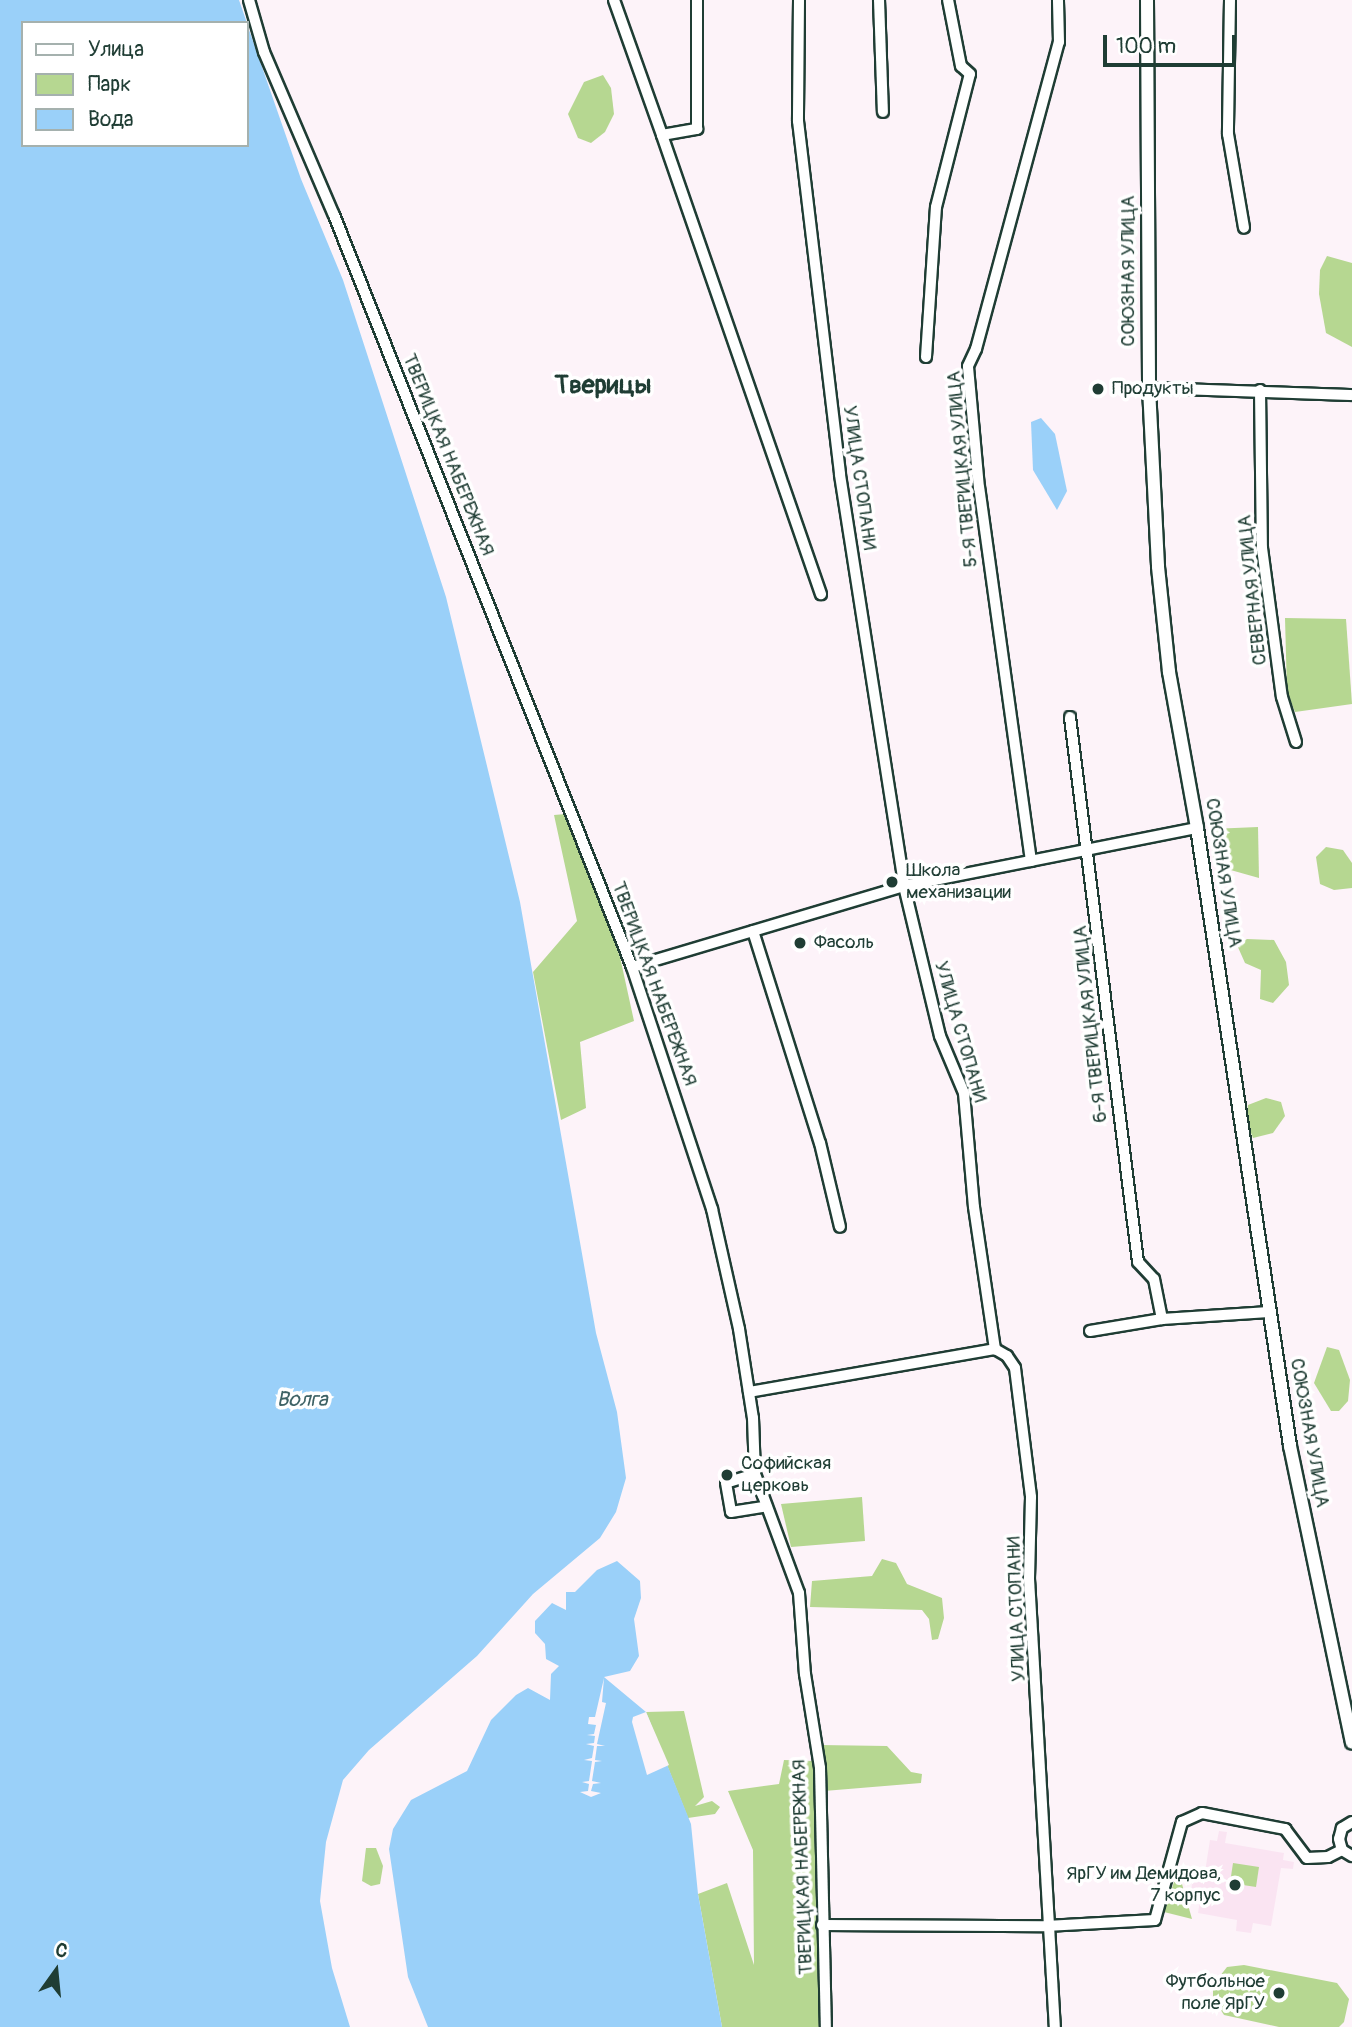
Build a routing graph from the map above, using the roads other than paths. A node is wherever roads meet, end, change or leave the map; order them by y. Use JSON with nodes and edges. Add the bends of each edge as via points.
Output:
{"nodes":[{"id":1,"x":249,"y":0,"type":"edge"},
{"id":2,"x":614,"y":0,"type":"edge"},
{"id":3,"x":697,"y":0,"type":"edge"},
{"id":4,"x":799,"y":0,"type":"edge"},
{"id":5,"x":879,"y":0,"type":"edge"},
{"id":6,"x":948,"y":0,"type":"edge"},
{"id":7,"x":1058,"y":0,"type":"edge"},
{"id":8,"x":1147,"y":0,"type":"edge"},
{"id":9,"x":1230,"y":0,"type":"edge"},
{"id":10,"x":883,"y":112,"type":"dead end"},
{"id":11,"x":662,"y":135,"type":"junction"},
{"id":12,"x":1244,"y":228,"type":"dead end"},
{"id":13,"x":926,"y":357,"type":"dead end"},
{"id":14,"x":1149,"y":388,"type":"junction"},
{"id":15,"x":1260,"y":390,"type":"junction"},
{"id":16,"x":1352,"y":395,"type":"edge"},
{"id":17,"x":821,"y":594,"type":"dead end"},
{"id":18,"x":1070,"y":717,"type":"dead end"},
{"id":19,"x":1296,"y":743,"type":"dead end"},
{"id":20,"x":1197,"y":828,"type":"junction"},
{"id":21,"x":1088,"y":849,"type":"junction"},
{"id":22,"x":1031,"y":861,"type":"junction"},
{"id":23,"x":904,"y":886,"type":"junction"},
{"id":24,"x":753,"y":931,"type":"junction"},
{"id":25,"x":632,"y":967,"type":"junction"},
{"id":26,"x":840,"y":1227,"type":"dead end"},
{"id":27,"x":1269,"y":1312,"type":"junction"},
{"id":28,"x":1162,"y":1320,"type":"junction"},
{"id":29,"x":1090,"y":1331,"type":"dead end"},
{"id":30,"x":995,"y":1349,"type":"junction"},
{"id":31,"x":749,"y":1392,"type":"junction"},
{"id":32,"x":755,"y":1474,"type":"junction"},
{"id":33,"x":766,"y":1506,"type":"junction"},
{"id":34,"x":1352,"y":1743,"type":"edge"},
{"id":35,"x":1352,"y":1822,"type":"edge"},
{"id":36,"x":1342,"y":1850,"type":"junction"},
{"id":37,"x":1352,"y":1856,"type":"edge"},
{"id":38,"x":822,"y":1925,"type":"junction"},
{"id":39,"x":1046,"y":1926,"type":"junction"},
{"id":40,"x":826,"y":2027,"type":"edge"},
{"id":41,"x":1055,"y":2027,"type":"edge"}],
"edges":[{"from":1,"to":25,"type":"street","name":"ТВЕРИЦКАЯ НАБЕРЕЖНАЯ","via":[[264,52],[339,228]]},
{"from":2,"to":11,"type":"street"},
{"from":3,"to":11,"type":"street","via":[[697,129]]},
{"from":4,"to":23,"type":"street","name":"УЛИЦА СТОПАНИ","via":[[798,121],[827,376]]},
{"from":5,"to":10,"type":"street"},
{"from":6,"to":13,"type":"street","via":[[961,66],[971,74],[936,207]]},
{"from":7,"to":22,"type":"street","name":"5-Я ТВЕРИЦКАЯ УЛИЦА","via":[[1059,42],[980,337],[968,366],[979,488]]},
{"from":8,"to":14,"type":"street","name":"СОЮЗНАЯ УЛИЦА"},
{"from":9,"to":12,"type":"street","via":[[1228,134]]},
{"from":11,"to":17,"type":"street"},
{"from":14,"to":15,"type":"street"},
{"from":14,"to":20,"type":"street","name":"СОЮЗНАЯ УЛИЦА","via":[[1158,567],[1169,672]]},
{"from":15,"to":16,"type":"street"},
{"from":15,"to":19,"type":"street","name":"СЕВЕРНАЯ УЛИЦА","via":[[1262,548],[1282,697]]},
{"from":18,"to":21,"type":"street","name":"6-Я ТВЕРИЦКАЯ УЛИЦА"},
{"from":20,"to":21,"type":"street"},
{"from":20,"to":27,"type":"street","name":"СОЮЗНАЯ УЛИЦА"},
{"from":21,"to":22,"type":"street"},
{"from":21,"to":28,"type":"street","name":"6-Я ТВЕРИЦКАЯ УЛИЦА","via":[[1138,1262],[1154,1279]]},
{"from":22,"to":23,"type":"street"},
{"from":23,"to":24,"type":"street"},
{"from":23,"to":30,"type":"street","name":"УЛИЦА СТОПАНИ","via":[[940,1036],[964,1093],[974,1207]]},
{"from":24,"to":25,"type":"street"},
{"from":24,"to":26,"type":"street","via":[[820,1143]]},
{"from":25,"to":31,"type":"street","name":"ТВЕРИЦКАЯ НАБЕРЕЖНАЯ","via":[[712,1209]]},
{"from":27,"to":28,"type":"street"},
{"from":27,"to":34,"type":"street","name":"СОЮЗНАЯ УЛИЦА","via":[[1290,1447]]},
{"from":28,"to":29,"type":"street"},
{"from":30,"to":31,"type":"street"},
{"from":30,"to":39,"type":"street","name":"УЛИЦА СТОПАНИ","via":[[1016,1368],[1031,1497],[1029,1579],[1044,1774]]},
{"from":31,"to":32,"type":"street","name":"ТВЕРИЦКАЯ НАБЕРЕЖНАЯ"},
{"from":32,"to":33,"type":"street","name":"ТВЕРИЦКАЯ НАБЕРЕЖНАЯ"},
{"from":32,"to":33,"type":"street","via":[[726,1483],[731,1512]]},
{"from":33,"to":38,"type":"street","name":"ТВЕРИЦКАЯ НАБЕРЕЖНАЯ","via":[[799,1593],[805,1674],[820,1768]]},
{"from":35,"to":36,"type":"street","via":[[1339,1833]]},
{"from":36,"to":37,"type":"street"},
{"from":36,"to":39,"type":"street","via":[[1328,1857],[1307,1858],[1285,1829],[1202,1813],[1182,1822],[1155,1920]]},
{"from":38,"to":39,"type":"street"},
{"from":38,"to":40,"type":"street","name":"ТВЕРИЦКАЯ НАБЕРЕЖНАЯ"},
{"from":39,"to":41,"type":"street","name":"УЛИЦА СТОПАНИ"}]}
